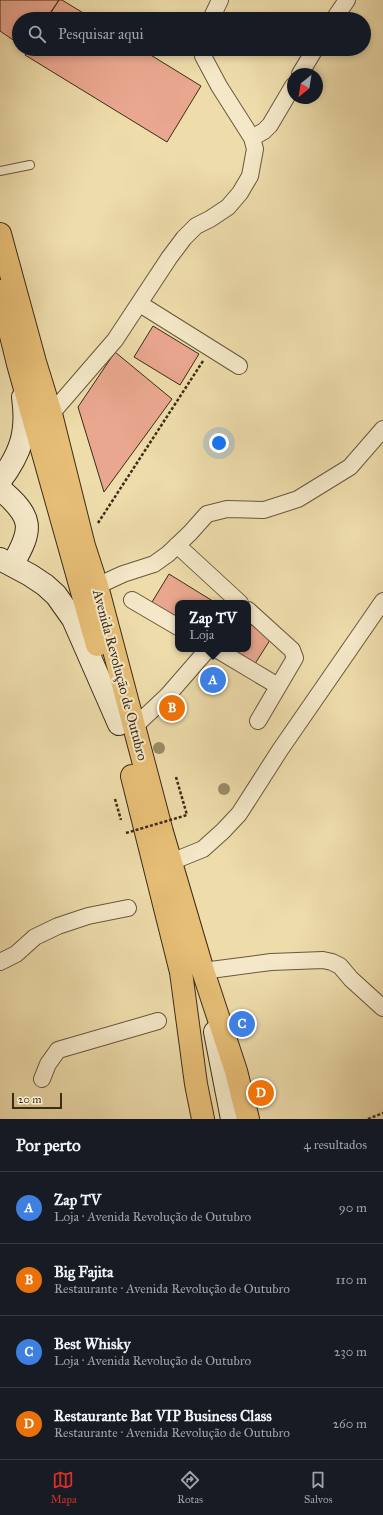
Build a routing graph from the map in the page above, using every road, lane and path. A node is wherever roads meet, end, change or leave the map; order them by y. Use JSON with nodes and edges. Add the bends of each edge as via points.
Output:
{"nodes":[{"id":1,"x":220,"y":0,"type":"edge"},
{"id":2,"x":348,"y":0,"type":"edge"},
{"id":3,"x":214,"y":12,"type":"edge"},
{"id":4,"x":339,"y":12,"type":"edge"},
{"id":5,"x":203,"y":56,"type":"edge"},
{"id":6,"x":311,"y":56,"type":"edge"},
{"id":7,"x":304,"y":68,"type":"edge"},
{"id":8,"x":287,"y":96,"type":"edge"},
{"id":9,"x":252,"y":138,"type":"junction"},
{"id":10,"x":30,"y":165,"type":"dead end"},
{"id":11,"x":0,"y":171,"type":"edge"},
{"id":12,"x":0,"y":234,"type":"edge"},
{"id":13,"x":0,"y":291,"type":"edge"},
{"id":14,"x":140,"y":304,"type":"junction"},
{"id":15,"x":211,"y":349,"type":"junction"},
{"id":16,"x":18,"y":364,"type":"junction"},
{"id":17,"x":239,"y":366,"type":"dead end"},
{"id":18,"x":51,"y":414,"type":"junction"},
{"id":19,"x":383,"y":429,"type":"edge"},
{"id":20,"x":0,"y":481,"type":"edge"},
{"id":21,"x":0,"y":489,"type":"edge"},
{"id":22,"x":177,"y":545,"type":"junction"},
{"id":23,"x":84,"y":546,"type":"junction"},
{"id":24,"x":6,"y":562,"type":"edge"},
{"id":25,"x":97,"y":586,"type":"junction"},
{"id":26,"x":132,"y":600,"type":"dead end"},
{"id":27,"x":237,"y":600,"type":"edge"},
{"id":28,"x":383,"y":601,"type":"edge"},
{"id":29,"x":251,"y":613,"type":"edge"},
{"id":30,"x":175,"y":625,"type":"edge"},
{"id":31,"x":205,"y":652,"type":"edge"},
{"id":32,"x":221,"y":652,"type":"edge"},
{"id":33,"x":278,"y":686,"type":"junction"},
{"id":34,"x":258,"y":721,"type":"dead end"},
{"id":35,"x":127,"y":726,"type":"junction"},
{"id":36,"x":176,"y":777,"type":"dead end"},
{"id":37,"x":115,"y":799,"type":"dead end"},
{"id":38,"x":171,"y":862,"type":"junction"},
{"id":39,"x":128,"y":908,"type":"dead end"},
{"id":40,"x":0,"y":962,"type":"edge"},
{"id":41,"x":203,"y":971,"type":"junction"},
{"id":42,"x":181,"y":972,"type":"junction"},
{"id":43,"x":383,"y":1008,"type":"edge"},
{"id":44,"x":158,"y":1020,"type":"dead end"},
{"id":45,"x":42,"y":1079,"type":"dead end"},
{"id":46,"x":383,"y":1113,"type":"edge"},
{"id":47,"x":203,"y":1119,"type":"edge"},
{"id":48,"x":212,"y":1119,"type":"edge"},
{"id":49,"x":232,"y":1119,"type":"edge"},
{"id":50,"x":248,"y":1119,"type":"edge"},
{"id":51,"x":368,"y":1119,"type":"edge"}],
"edges":[{"from":1,"to":3,"type":"street"},
{"from":2,"to":4,"type":"street"},
{"from":5,"to":9,"type":"street","via":[[218,86]]},
{"from":6,"to":7,"type":"street"},
{"from":8,"to":9,"type":"street","via":[[270,125]]},
{"from":9,"to":14,"type":"street","via":[[255,148],[250,176],[240,193],[228,207],[192,230],[169,258]]},
{"from":10,"to":11,"type":"lane"},
{"from":12,"to":18,"type":"main road","name":"Avenida Revolução de Outubro"},
{"from":13,"to":16,"type":"main road","name":"Avenida Revolução de Outubro"},
{"from":14,"to":15,"type":"street"},
{"from":14,"to":18,"type":"street","via":[[115,340]]},
{"from":15,"to":17,"type":"street"},
{"from":15,"to":23,"type":"path"},
{"from":16,"to":20,"type":"street","via":[[24,427],[20,446]]},
{"from":16,"to":35,"type":"main road","name":"Avenida Revolução de Outubro"},
{"from":18,"to":23,"type":"main road","name":"Avenida Revolução de Outubro"},
{"from":19,"to":22,"type":"street","via":[[350,467],[298,499],[264,510],[227,509],[207,514]]},
{"from":21,"to":24,"type":"street","via":[[20,507],[27,526],[21,549]]},
{"from":22,"to":25,"type":"street","via":[[154,564]]},
{"from":22,"to":27,"type":"street"},
{"from":23,"to":25,"type":"main road","name":"Avenida Revolução de Outubro"},
{"from":24,"to":35,"type":"street","via":[[45,585],[56,595],[73,619]]},
{"from":25,"to":35,"type":"main road","name":"Avenida Revolução de Outubro"},
{"from":26,"to":30,"type":"street"},
{"from":28,"to":38,"type":"street","via":[[239,814],[203,849]]},
{"from":29,"to":33,"type":"street","via":[[292,650],[295,658]]},
{"from":31,"to":35,"type":"street","via":[[168,695]]},
{"from":32,"to":33,"type":"street"},
{"from":33,"to":34,"type":"street"},
{"from":35,"to":38,"type":"main road","name":"Avenida Revolução de Outubro"},
{"from":35,"to":42,"type":"main road","name":"Avenida Revolução de Outubro"},
{"from":36,"to":37,"type":"path","bridge":true,"via":[[187,815],[126,833]]},
{"from":38,"to":41,"type":"main road","name":"Avenida Revolução de Outubro"},
{"from":39,"to":40,"type":"street","via":[[88,916],[58,926],[35,937],[16,954]]},
{"from":41,"to":43,"type":"street","via":[[271,962],[323,960],[340,966]]},
{"from":41,"to":49,"type":"street","name":"Avenida Revolução de Outubro"},
{"from":41,"to":50,"type":"main road","via":[[236,1071]]},
{"from":42,"to":47,"type":"main road","name":"Avenida Revolução de Outubro"},
{"from":42,"to":48,"type":"street","name":"Avenida Revolução de Outubro"},
{"from":44,"to":45,"type":"street","via":[[58,1050]]},
{"from":46,"to":51,"type":"path"}]}
